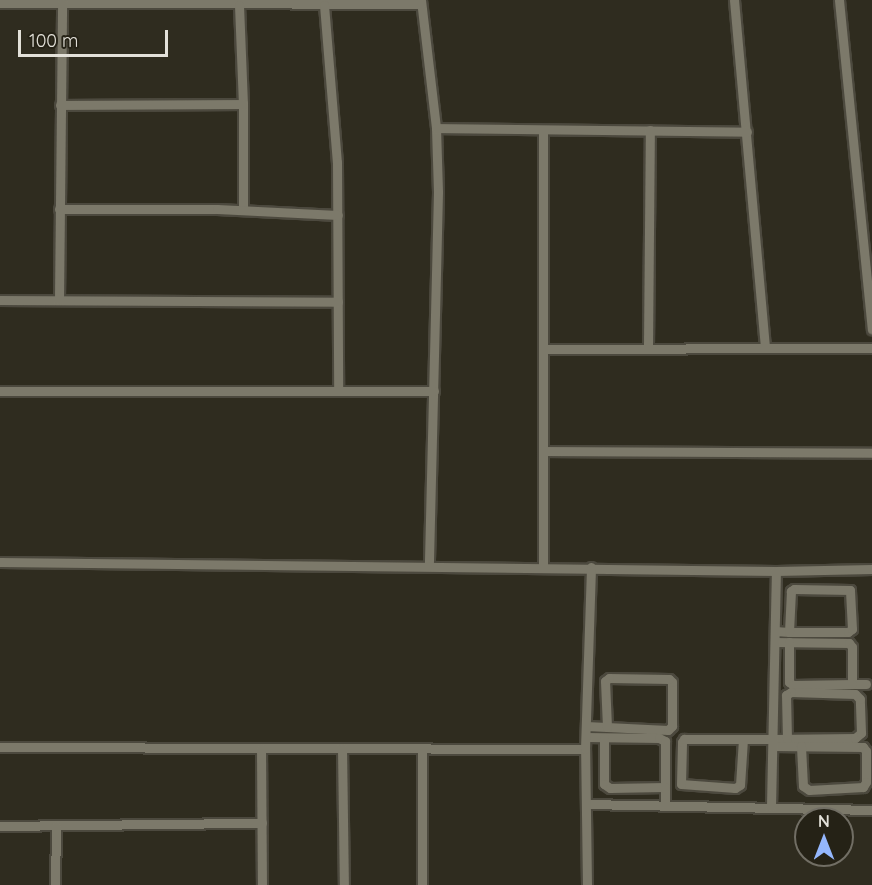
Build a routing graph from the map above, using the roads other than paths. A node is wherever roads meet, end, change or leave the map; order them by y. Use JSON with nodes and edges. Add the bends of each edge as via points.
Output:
{"nodes":[{"id":1,"x":734,"y":0,"type":"edge"},
{"id":2,"x":839,"y":0,"type":"edge"},
{"id":3,"x":42,"y":1,"type":"edge"},
{"id":4,"x":68,"y":2,"type":"edge"},
{"id":5,"x":195,"y":2,"type":"edge"},
{"id":6,"x":421,"y":2,"type":"edge"},
{"id":7,"x":0,"y":3,"type":"edge"},
{"id":8,"x":239,"y":5,"type":"junction"},
{"id":9,"x":324,"y":5,"type":"junction"},
{"id":10,"x":243,"y":104,"type":"junction"},
{"id":11,"x":60,"y":105,"type":"junction"},
{"id":12,"x":436,"y":128,"type":"junction"},
{"id":13,"x":650,"y":130,"type":"junction"},
{"id":14,"x":543,"y":131,"type":"junction"},
{"id":15,"x":747,"y":132,"type":"junction"},
{"id":16,"x":59,"y":208,"type":"junction"},
{"id":17,"x":243,"y":210,"type":"junction"},
{"id":18,"x":338,"y":215,"type":"junction"},
{"id":19,"x":0,"y":300,"type":"edge"},
{"id":20,"x":59,"y":300,"type":"junction"},
{"id":21,"x":338,"y":302,"type":"junction"},
{"id":22,"x":872,"y":329,"type":"edge"},
{"id":23,"x":648,"y":347,"type":"junction"},
{"id":24,"x":765,"y":348,"type":"junction"},
{"id":25,"x":872,"y":348,"type":"edge"},
{"id":26,"x":544,"y":349,"type":"junction"},
{"id":27,"x":338,"y":390,"type":"junction"},
{"id":28,"x":0,"y":391,"type":"edge"},
{"id":29,"x":434,"y":391,"type":"junction"},
{"id":30,"x":543,"y":451,"type":"junction"},
{"id":31,"x":872,"y":453,"type":"edge"},
{"id":32,"x":0,"y":562,"type":"edge"},
{"id":33,"x":429,"y":566,"type":"junction"},
{"id":34,"x":591,"y":567,"type":"junction"},
{"id":35,"x":543,"y":568,"type":"junction"},
{"id":36,"x":872,"y":569,"type":"edge"},
{"id":37,"x":776,"y":571,"type":"junction"},
{"id":38,"x":775,"y":631,"type":"junction"},
{"id":39,"x":789,"y":637,"type":"junction"},
{"id":40,"x":775,"y":642,"type":"junction"},
{"id":41,"x":852,"y":684,"type":"junction"},
{"id":42,"x":866,"y":684,"type":"dead end"},
{"id":43,"x":586,"y":726,"type":"junction"},
{"id":44,"x":607,"y":727,"type":"junction"},
{"id":45,"x":586,"y":737,"type":"junction"},
{"id":46,"x":604,"y":738,"type":"junction"},
{"id":47,"x":743,"y":739,"type":"junction"},
{"id":48,"x":787,"y":739,"type":"junction"},
{"id":49,"x":773,"y":743,"type":"junction"},
{"id":50,"x":801,"y":746,"type":"junction"},
{"id":51,"x":0,"y":747,"type":"edge"},
{"id":52,"x":261,"y":748,"type":"junction"},
{"id":53,"x":342,"y":748,"type":"junction"},
{"id":54,"x":422,"y":748,"type":"junction"},
{"id":55,"x":585,"y":749,"type":"junction"},
{"id":56,"x":665,"y":787,"type":"junction"},
{"id":57,"x":586,"y":804,"type":"junction"},
{"id":58,"x":665,"y":806,"type":"junction"},
{"id":59,"x":771,"y":807,"type":"junction"},
{"id":60,"x":872,"y":810,"type":"edge"},
{"id":61,"x":262,"y":823,"type":"junction"},
{"id":62,"x":0,"y":826,"type":"edge"},
{"id":63,"x":56,"y":826,"type":"junction"},
{"id":64,"x":55,"y":885,"type":"edge"},
{"id":65,"x":262,"y":885,"type":"edge"},
{"id":66,"x":344,"y":885,"type":"edge"},
{"id":67,"x":422,"y":885,"type":"edge"},
{"id":68,"x":587,"y":885,"type":"edge"}],
"edges":[{"from":1,"to":15,"type":"street"},
{"from":2,"to":22,"type":"street"},
{"from":3,"to":4,"type":"street"},
{"from":3,"to":7,"type":"street"},
{"from":4,"to":5,"type":"street"},
{"from":4,"to":11,"type":"street"},
{"from":5,"to":8,"type":"street"},
{"from":6,"to":9,"type":"street"},
{"from":6,"to":12,"type":"street"},
{"from":8,"to":9,"type":"street"},
{"from":8,"to":10,"type":"street"},
{"from":9,"to":18,"type":"street","via":[[336,137]]},
{"from":10,"to":11,"type":"street"},
{"from":10,"to":17,"type":"street"},
{"from":11,"to":16,"type":"street"},
{"from":12,"to":14,"type":"street"},
{"from":12,"to":29,"type":"street"},
{"from":13,"to":14,"type":"street"},
{"from":13,"to":15,"type":"street"},
{"from":13,"to":23,"type":"street"},
{"from":14,"to":26,"type":"street"},
{"from":15,"to":24,"type":"street"},
{"from":16,"to":17,"type":"street"},
{"from":16,"to":20,"type":"street"},
{"from":17,"to":18,"type":"street"},
{"from":18,"to":21,"type":"street"},
{"from":19,"to":20,"type":"street"},
{"from":20,"to":21,"type":"street"},
{"from":21,"to":27,"type":"street"},
{"from":23,"to":24,"type":"street"},
{"from":23,"to":26,"type":"street"},
{"from":24,"to":25,"type":"street"},
{"from":26,"to":30,"type":"street"},
{"from":27,"to":28,"type":"street"},
{"from":27,"to":29,"type":"street"},
{"from":29,"to":33,"type":"street"},
{"from":30,"to":31,"type":"street"},
{"from":30,"to":35,"type":"street"},
{"from":32,"to":33,"type":"street"},
{"from":33,"to":35,"type":"street"},
{"from":34,"to":35,"type":"street"},
{"from":34,"to":37,"type":"street"},
{"from":34,"to":43,"type":"street"},
{"from":36,"to":37,"type":"street"},
{"from":37,"to":38,"type":"street"},
{"from":38,"to":39,"type":"street"},
{"from":38,"to":40,"type":"street"},
{"from":39,"to":39,"type":"street","via":[[852,629],[850,590],[791,591]]},
{"from":39,"to":40,"type":"street"},
{"from":39,"to":41,"type":"street","via":[[849,643]]},
{"from":39,"to":41,"type":"street","via":[[789,682],[793,685]]},
{"from":40,"to":49,"type":"street"},
{"from":41,"to":42,"type":"street"},
{"from":43,"to":44,"type":"street"},
{"from":43,"to":45,"type":"street"},
{"from":44,"to":44,"type":"street","via":[[668,730],[672,726],[672,682],[609,678],[605,681]]},
{"from":45,"to":46,"type":"street"},
{"from":45,"to":55,"type":"street"},
{"from":46,"to":56,"type":"street","via":[[665,741]]},
{"from":46,"to":56,"type":"street","via":[[604,784],[610,788]]},
{"from":47,"to":47,"type":"street","via":[[684,739],[681,784],[735,788],[740,784]]},
{"from":47,"to":49,"type":"street"},
{"from":48,"to":48,"type":"street","via":[[855,738],[861,733],[860,699],[855,694],[791,692],[786,695]]},
{"from":48,"to":49,"type":"street"},
{"from":49,"to":50,"type":"street"},
{"from":49,"to":59,"type":"street"},
{"from":50,"to":50,"type":"street","via":[[862,747],[866,751],[863,787],[809,790],[803,786]]},
{"from":51,"to":52,"type":"street"},
{"from":52,"to":53,"type":"street"},
{"from":52,"to":61,"type":"street"},
{"from":53,"to":54,"type":"street"},
{"from":53,"to":66,"type":"street"},
{"from":54,"to":55,"type":"street"},
{"from":54,"to":67,"type":"street"},
{"from":55,"to":57,"type":"street"},
{"from":56,"to":58,"type":"street"},
{"from":57,"to":58,"type":"street"},
{"from":57,"to":68,"type":"street"},
{"from":58,"to":59,"type":"street"},
{"from":59,"to":60,"type":"street"},
{"from":61,"to":63,"type":"street"},
{"from":61,"to":65,"type":"street"},
{"from":62,"to":63,"type":"street"},
{"from":63,"to":64,"type":"street"}]}
